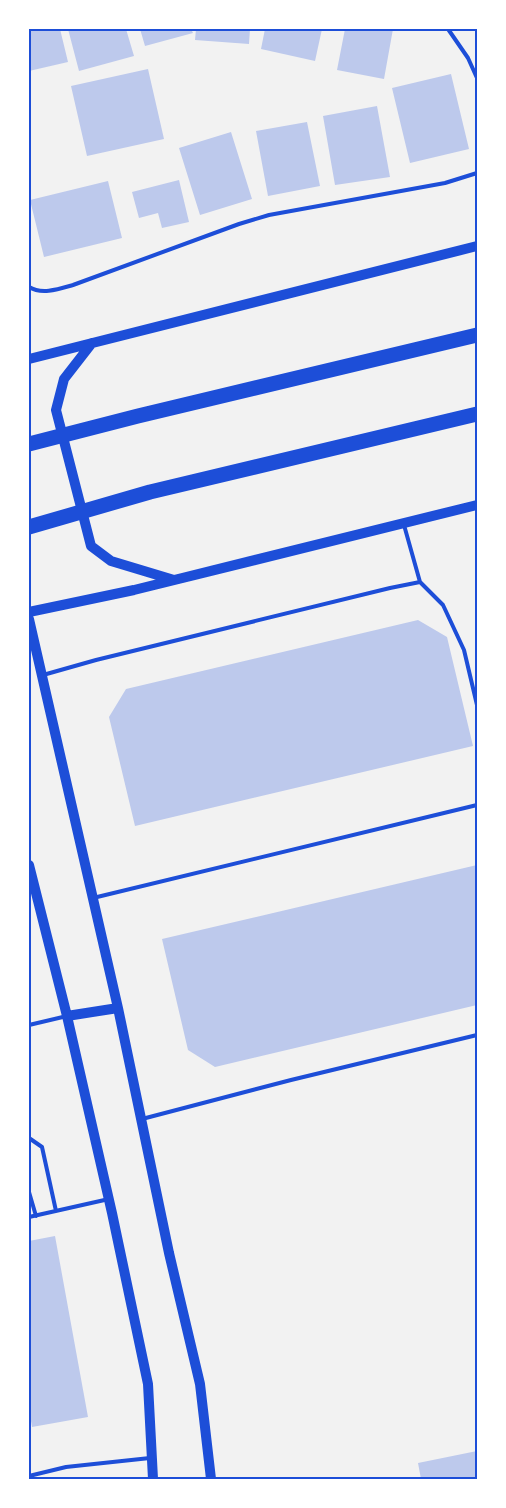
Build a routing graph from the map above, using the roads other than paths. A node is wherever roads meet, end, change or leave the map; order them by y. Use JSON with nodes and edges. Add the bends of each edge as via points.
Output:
{"nodes":[{"id":1,"x":448,"y":29,"type":"edge"},
{"id":2,"x":477,"y":78,"type":"edge"},
{"id":3,"x":477,"y":173,"type":"edge"},
{"id":4,"x":477,"y":246,"type":"edge"},
{"id":5,"x":29,"y":287,"type":"edge"},
{"id":6,"x":477,"y":335,"type":"edge"},
{"id":7,"x":92,"y":343,"type":"junction"},
{"id":8,"x":29,"y":359,"type":"edge"},
{"id":9,"x":477,"y":414,"type":"edge"},
{"id":10,"x":29,"y":444,"type":"edge"},
{"id":11,"x":477,"y":505,"type":"edge"},
{"id":12,"x":403,"y":523,"type":"junction"},
{"id":13,"x":29,"y":527,"type":"edge"},
{"id":14,"x":174,"y":580,"type":"junction"},
{"id":15,"x":420,"y":582,"type":"junction"},
{"id":16,"x":29,"y":612,"type":"edge"},
{"id":17,"x":29,"y":619,"type":"edge"},
{"id":18,"x":42,"y":675,"type":"junction"},
{"id":19,"x":477,"y":705,"type":"edge"},
{"id":20,"x":477,"y":805,"type":"edge"},
{"id":21,"x":29,"y":865,"type":"edge"},
{"id":22,"x":93,"y":898,"type":"junction"},
{"id":23,"x":118,"y":1008,"type":"junction"},
{"id":24,"x":67,"y":1016,"type":"junction"},
{"id":25,"x":29,"y":1025,"type":"edge"},
{"id":26,"x":477,"y":1035,"type":"edge"},
{"id":27,"x":142,"y":1119,"type":"junction"},
{"id":28,"x":29,"y":1138,"type":"edge"},
{"id":29,"x":29,"y":1192,"type":"edge"},
{"id":30,"x":109,"y":1199,"type":"junction"},
{"id":31,"x":56,"y":1211,"type":"junction"},
{"id":32,"x":36,"y":1216,"type":"junction"},
{"id":33,"x":29,"y":1217,"type":"edge"},
{"id":34,"x":152,"y":1457,"type":"junction"},
{"id":35,"x":29,"y":1476,"type":"edge"},
{"id":36,"x":153,"y":1479,"type":"edge"},
{"id":37,"x":211,"y":1479,"type":"edge"}],
"edges":[{"from":1,"to":2,"type":"lane"},
{"from":3,"to":5,"type":"lane","via":[[445,183],[269,215],[73,285],[50,291]]},
{"from":4,"to":7,"type":"main road"},
{"from":6,"to":10,"type":"highway"},
{"from":7,"to":8,"type":"main road"},
{"from":7,"to":14,"type":"main road","via":[[64,379],[56,410],[91,546],[111,561]]},
{"from":9,"to":13,"type":"highway","via":[[150,492]]},
{"from":11,"to":12,"type":"main road"},
{"from":12,"to":14,"type":"main road"},
{"from":12,"to":15,"type":"lane"},
{"from":14,"to":16,"type":"main road"},
{"from":15,"to":18,"type":"lane"},
{"from":15,"to":19,"type":"lane","via":[[443,605],[464,650]]},
{"from":17,"to":18,"type":"main road"},
{"from":18,"to":22,"type":"main road"},
{"from":20,"to":22,"type":"lane"},
{"from":21,"to":24,"type":"main road"},
{"from":22,"to":23,"type":"main road"},
{"from":23,"to":24,"type":"main road"},
{"from":23,"to":27,"type":"main road"},
{"from":24,"to":25,"type":"lane"},
{"from":24,"to":30,"type":"main road"},
{"from":26,"to":27,"type":"lane"},
{"from":27,"to":37,"type":"main road","via":[[200,1384]]},
{"from":28,"to":31,"type":"lane","via":[[42,1147]]},
{"from":29,"to":32,"type":"lane"},
{"from":30,"to":31,"type":"lane"},
{"from":30,"to":34,"type":"main road","via":[[148,1384]]},
{"from":31,"to":32,"type":"lane"},
{"from":32,"to":33,"type":"lane"},
{"from":34,"to":35,"type":"lane","via":[[66,1467]]},
{"from":34,"to":36,"type":"main road"}]}
